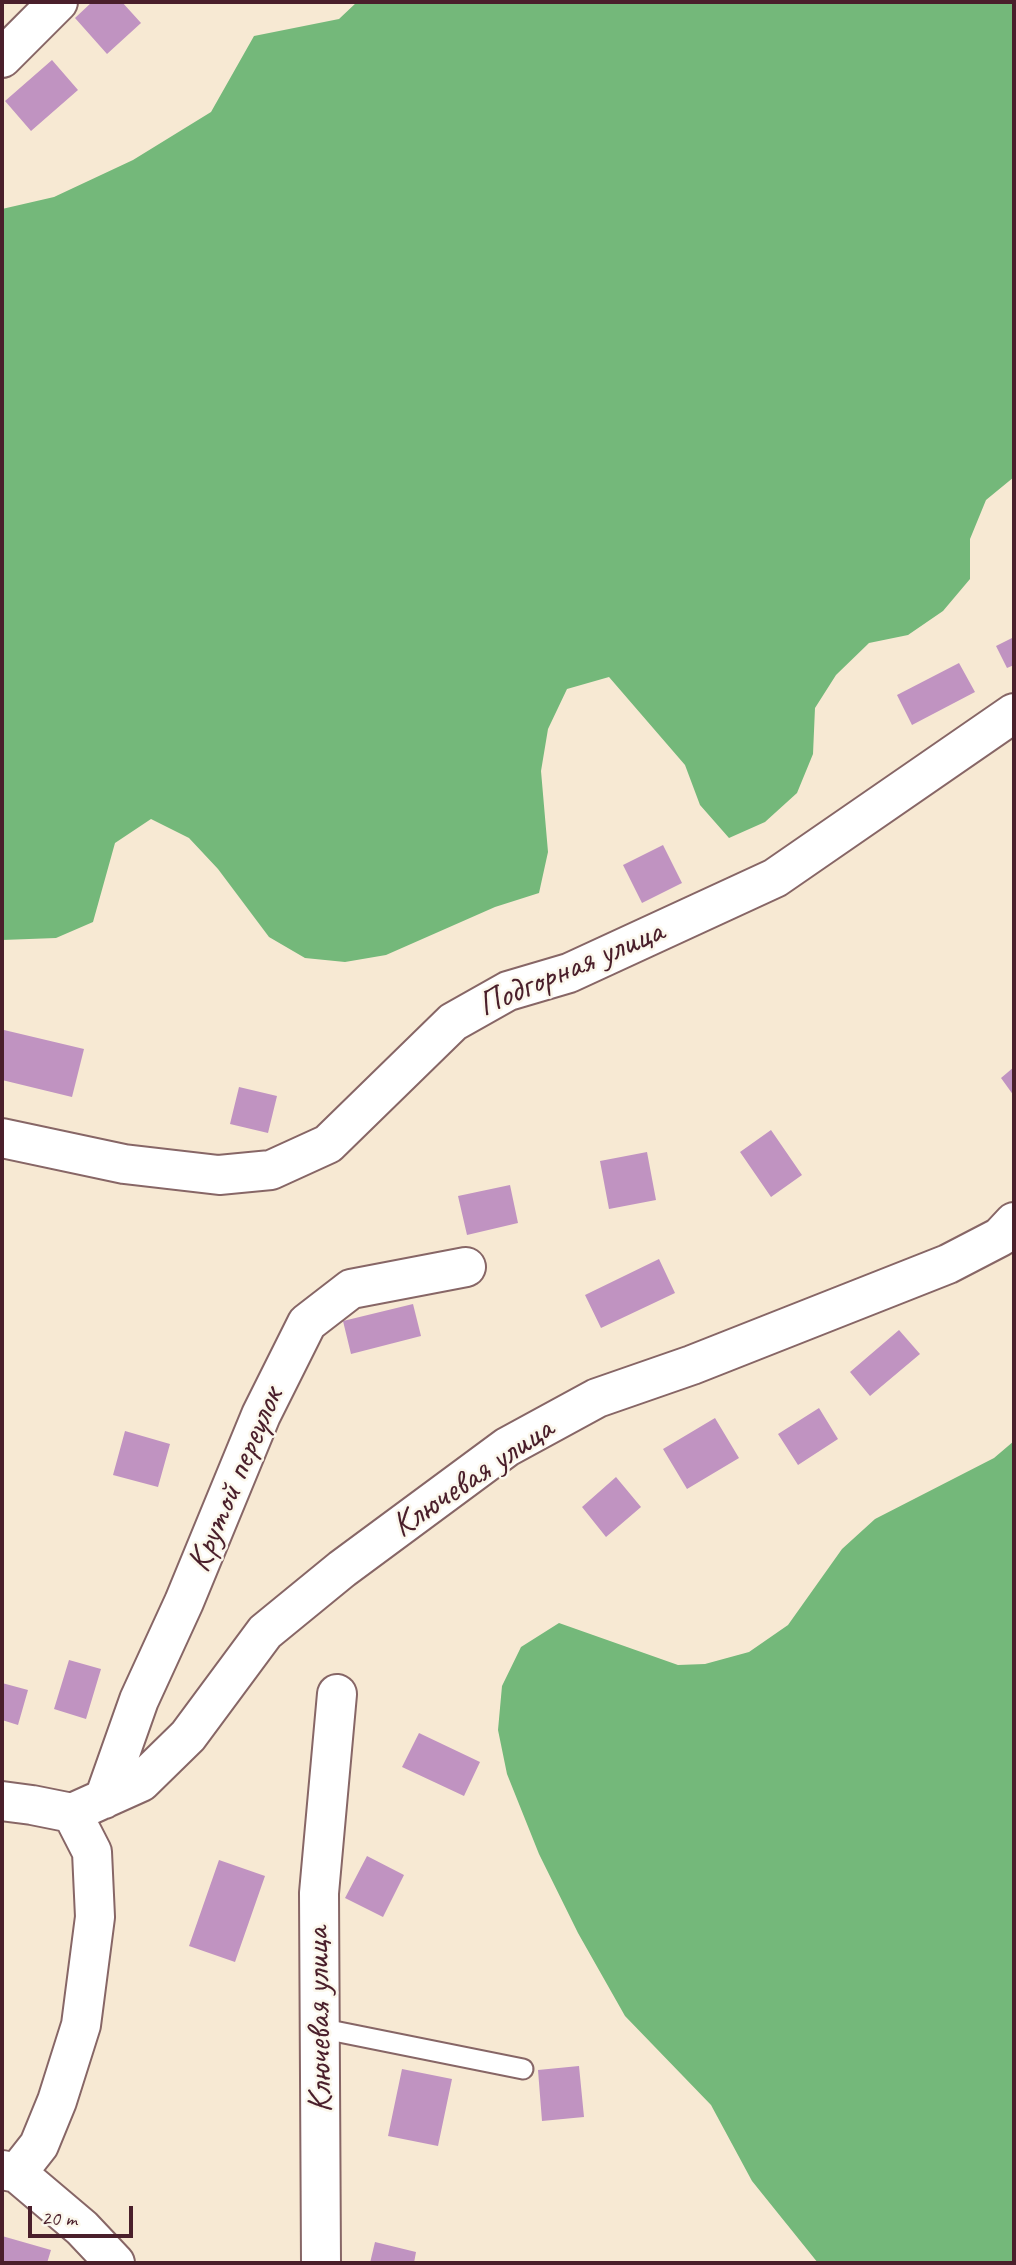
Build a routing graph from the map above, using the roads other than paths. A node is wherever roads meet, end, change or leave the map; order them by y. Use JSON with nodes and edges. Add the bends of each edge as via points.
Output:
{"nodes":[{"id":1,"x":58,"y":2,"type":"edge"},
{"id":2,"x":2,"y":58,"type":"edge"},
{"id":3,"x":1014,"y":713,"type":"edge"},
{"id":4,"x":2,"y":1138,"type":"edge"},
{"id":5,"x":1014,"y":1222,"type":"edge"},
{"id":6,"x":466,"y":1267,"type":"dead end"},
{"id":7,"x":337,"y":1694,"type":"dead end"},
{"id":8,"x":2,"y":1801,"type":"edge"},
{"id":9,"x":88,"y":1806,"type":"junction"},
{"id":10,"x":319,"y":2028,"type":"junction"},
{"id":11,"x":523,"y":2070,"type":"dead end"},
{"id":12,"x":9,"y":2172,"type":"edge"},
{"id":13,"x":115,"y":2263,"type":"edge"},
{"id":14,"x":321,"y":2263,"type":"edge"}],
"edges":[{"from":1,"to":2,"type":"street"},
{"from":3,"to":4,"type":"street","name":"Подгорная улица","via":[[775,878],[569,973],[508,991],[453,1022],[328,1144],[271,1170],[219,1175],[124,1164]]},
{"from":5,"to":9,"type":"street","name":"Ключевая улица","via":[[1000,1237],[948,1264],[597,1398],[507,1447],[265,1632],[188,1736],[141,1782]]},
{"from":6,"to":9,"type":"street","name":"Крутой переулок","via":[[351,1289],[307,1323],[261,1415],[184,1602]]},
{"from":7,"to":10,"type":"street","name":"Ключевая улица","via":[[319,1893]]},
{"from":8,"to":9,"type":"street"},
{"from":9,"to":12,"type":"street","via":[[95,1917],[81,2025],[39,2145]]},
{"from":10,"to":11,"type":"lane"},
{"from":10,"to":14,"type":"street","name":"Ключевая улица"},
{"from":12,"to":13,"type":"street","via":[[82,2228]]}]}
